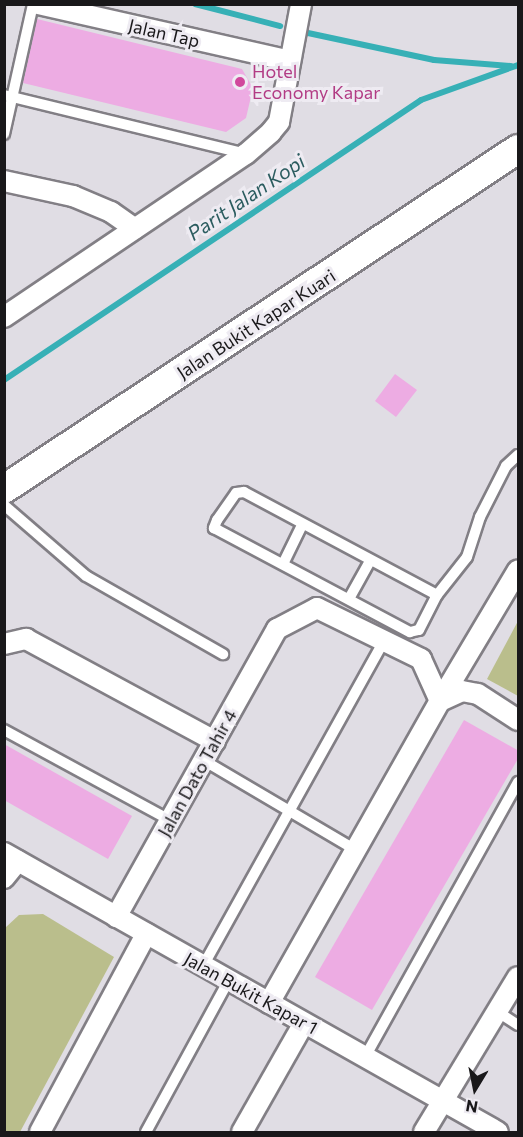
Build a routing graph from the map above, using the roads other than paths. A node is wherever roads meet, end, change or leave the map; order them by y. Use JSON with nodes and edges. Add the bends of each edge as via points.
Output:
{"nodes":[{"id":1,"x":33,"y":4,"type":"edge"},
{"id":2,"x":38,"y":4,"type":"edge"},
{"id":3,"x":301,"y":7,"type":"edge"},
{"id":4,"x":290,"y":61,"type":"junction"},
{"id":5,"x":9,"y":96,"type":"edge"},
{"id":6,"x":4,"y":134,"type":"edge"},
{"id":7,"x":246,"y":154,"type":"junction"},
{"id":8,"x":515,"y":155,"type":"edge"},
{"id":9,"x":4,"y":181,"type":"edge"},
{"id":10,"x":135,"y":229,"type":"junction"},
{"id":11,"x":4,"y":317,"type":"edge"},
{"id":12,"x":519,"y":455,"type":"edge"},
{"id":13,"x":4,"y":489,"type":"edge"},
{"id":14,"x":4,"y":505,"type":"edge"},
{"id":15,"x":302,"y":525,"type":"junction"},
{"id":16,"x":370,"y":561,"type":"junction"},
{"id":17,"x":283,"y":564,"type":"junction"},
{"id":18,"x":519,"y":570,"type":"edge"},
{"id":19,"x":437,"y":595,"type":"junction"},
{"id":20,"x":350,"y":597,"type":"junction"},
{"id":21,"x":384,"y":641,"type":"junction"},
{"id":22,"x":4,"y":644,"type":"edge"},
{"id":23,"x":224,"y":654,"type":"dead end"},
{"id":24,"x":441,"y":701,"type":"junction"},
{"id":25,"x":519,"y":720,"type":"edge"},
{"id":26,"x":4,"y":730,"type":"edge"},
{"id":27,"x":215,"y":741,"type":"junction"},
{"id":28,"x":203,"y":760,"type":"junction"},
{"id":29,"x":519,"y":782,"type":"edge"},
{"id":30,"x":289,"y":811,"type":"junction"},
{"id":31,"x":170,"y":820,"type":"junction"},
{"id":32,"x":356,"y":850,"type":"junction"},
{"id":33,"x":11,"y":857,"type":"edge"},
{"id":34,"x":4,"y":878,"type":"edge"},
{"id":35,"x":116,"y":916,"type":"junction"},
{"id":36,"x":146,"y":934,"type":"junction"},
{"id":37,"x":203,"y":966,"type":"junction"},
{"id":38,"x":519,"y":977,"type":"edge"},
{"id":39,"x":230,"y":980,"type":"junction"},
{"id":40,"x":269,"y":1003,"type":"junction"},
{"id":41,"x":498,"y":1012,"type":"junction"},
{"id":42,"x":304,"y":1023,"type":"junction"},
{"id":43,"x":519,"y":1025,"type":"edge"},
{"id":44,"x":364,"y":1057,"type":"junction"},
{"id":45,"x":442,"y":1101,"type":"junction"},
{"id":46,"x":40,"y":1132,"type":"edge"},
{"id":47,"x":146,"y":1132,"type":"edge"},
{"id":48,"x":242,"y":1132,"type":"edge"},
{"id":49,"x":424,"y":1132,"type":"edge"},
{"id":50,"x":498,"y":1132,"type":"edge"}],
"edges":[{"from":1,"to":5,"type":"lane"},
{"from":2,"to":4,"type":"street","name":"Jalan Tap"},
{"from":3,"to":4,"type":"street"},
{"from":4,"to":7,"type":"street","via":[[279,122]]},
{"from":5,"to":6,"type":"lane"},
{"from":5,"to":7,"type":"lane"},
{"from":7,"to":10,"type":"street"},
{"from":8,"to":13,"type":"street","name":"Jalan Bukit Kapar Kuari"},
{"from":9,"to":10,"type":"street","via":[[73,196],[111,212]]},
{"from":10,"to":11,"type":"street"},
{"from":12,"to":19,"type":"lane","via":[[506,466],[480,517],[467,557]]},
{"from":14,"to":23,"type":"lane","via":[[86,576]]},
{"from":15,"to":16,"type":"lane"},
{"from":15,"to":17,"type":"lane"},
{"from":15,"to":17,"type":"lane","via":[[244,492],[236,494],[217,520],[214,528]]},
{"from":16,"to":19,"type":"lane"},
{"from":16,"to":20,"type":"lane"},
{"from":17,"to":20,"type":"lane"},
{"from":18,"to":24,"type":"street"},
{"from":19,"to":20,"type":"lane","via":[[419,630],[410,632]]},
{"from":21,"to":24,"type":"street","via":[[421,659]]},
{"from":21,"to":27,"type":"street","name":"Jalan Dato Tahir 4","via":[[317,608],[277,629]]},
{"from":21,"to":30,"type":"lane"},
{"from":22,"to":27,"type":"street","via":[[26,639]]},
{"from":24,"to":25,"type":"street","via":[[462,691],[478,694]]},
{"from":24,"to":32,"type":"street"},
{"from":26,"to":31,"type":"lane"},
{"from":27,"to":28,"type":"street","name":"Jalan Dato Tahir 4"},
{"from":28,"to":30,"type":"lane"},
{"from":28,"to":31,"type":"street","name":"Jalan Dato Tahir 4"},
{"from":29,"to":44,"type":"lane"},
{"from":30,"to":32,"type":"lane"},
{"from":30,"to":37,"type":"lane"},
{"from":31,"to":35,"type":"street","name":"Jalan Dato Tahir 4"},
{"from":32,"to":40,"type":"street"},
{"from":33,"to":34,"type":"street"},
{"from":33,"to":35,"type":"street","name":"Jalan Bukit Kapar 1"},
{"from":35,"to":36,"type":"street","name":"Jalan Bukit Kapar 1"},
{"from":36,"to":37,"type":"street","name":"Jalan Bukit Kapar 1"},
{"from":36,"to":46,"type":"street"},
{"from":37,"to":39,"type":"street","name":"Jalan Bukit Kapar 1"},
{"from":38,"to":41,"type":"street"},
{"from":39,"to":40,"type":"street","name":"Jalan Bukit Kapar 1"},
{"from":39,"to":47,"type":"lane"},
{"from":40,"to":42,"type":"street","name":"Jalan Bukit Kapar 1"},
{"from":41,"to":43,"type":"lane"},
{"from":41,"to":45,"type":"street"},
{"from":42,"to":44,"type":"street","name":"Jalan Bukit Kapar 1"},
{"from":42,"to":48,"type":"street"},
{"from":44,"to":45,"type":"street","name":"Jalan Bukit Kapar 1"},
{"from":45,"to":49,"type":"street"},
{"from":45,"to":50,"type":"street","name":"Jalan Bukit Kapar 1"}]}
